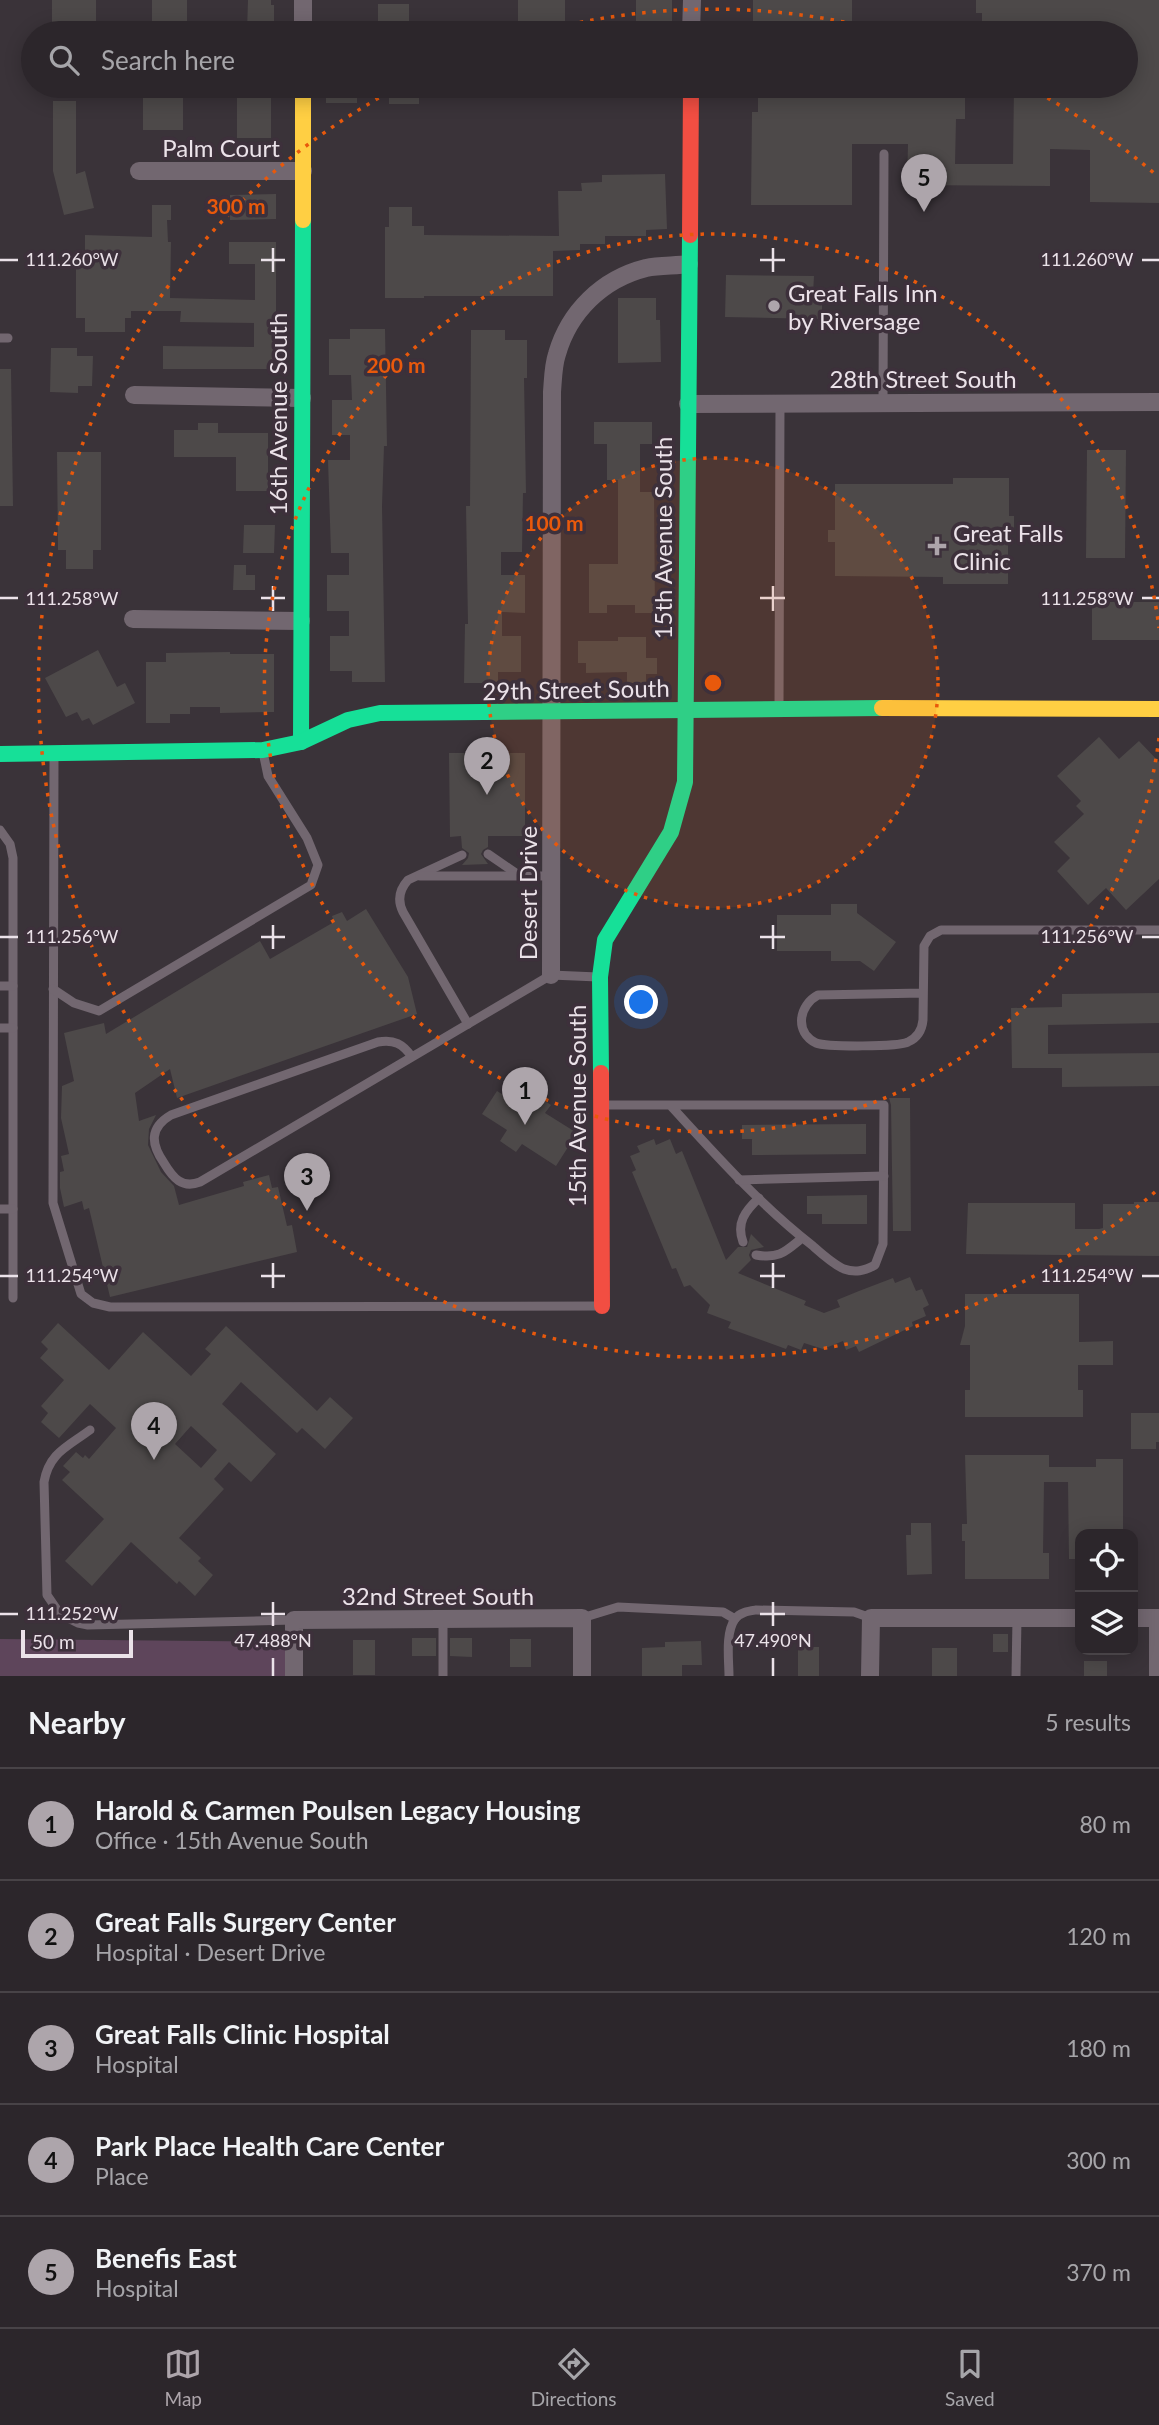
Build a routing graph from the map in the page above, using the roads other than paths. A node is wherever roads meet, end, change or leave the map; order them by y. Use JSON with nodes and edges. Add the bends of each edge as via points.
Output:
{"nodes":[{"id":1,"x":303,"y":0,"type":"edge"},
{"id":2,"x":692,"y":0,"type":"edge"},
{"id":3,"x":303,"y":21,"type":"edge"},
{"id":4,"x":691,"y":21,"type":"edge"},
{"id":5,"x":303,"y":98,"type":"edge"},
{"id":6,"x":691,"y":98,"type":"edge"},
{"id":7,"x":884,"y":154,"type":"dead end"},
{"id":8,"x":139,"y":171,"type":"dead end"},
{"id":9,"x":303,"y":172,"type":"junction"},
{"id":10,"x":689,"y":264,"type":"junction"},
{"id":11,"x":134,"y":395,"type":"dead end"},
{"id":12,"x":302,"y":398,"type":"junction"},
{"id":13,"x":1159,"y":402,"type":"edge"},
{"id":14,"x":780,"y":403,"type":"junction"},
{"id":15,"x":883,"y":403,"type":"junction"},
{"id":16,"x":688,"y":404,"type":"junction"},
{"id":17,"x":133,"y":619,"type":"dead end"},
{"id":18,"x":301,"y":621,"type":"junction"},
{"id":19,"x":779,"y":707,"type":"junction"},
{"id":20,"x":1159,"y":709,"type":"edge"},
{"id":21,"x":685,"y":711,"type":"junction"},
{"id":22,"x":550,"y":712,"type":"junction"},
{"id":23,"x":301,"y":742,"type":"junction"},
{"id":24,"x":263,"y":750,"type":"junction"},
{"id":25,"x":0,"y":754,"type":"edge"},
{"id":26,"x":54,"y":754,"type":"junction"},
{"id":27,"x":0,"y":830,"type":"edge"},
{"id":28,"x":488,"y":854,"type":"dead end"},
{"id":29,"x":462,"y":855,"type":"dead end"},
{"id":30,"x":415,"y":876,"type":"junction"},
{"id":31,"x":520,"y":876,"type":"junction"},
{"id":32,"x":551,"y":876,"type":"junction"},
{"id":33,"x":1159,"y":930,"type":"edge"},
{"id":34,"x":551,"y":975,"type":"junction"},
{"id":35,"x":600,"y":977,"type":"junction"},
{"id":36,"x":0,"y":986,"type":"edge"},
{"id":37,"x":13,"y":986,"type":"junction"},
{"id":38,"x":53,"y":989,"type":"junction"},
{"id":39,"x":923,"y":993,"type":"junction"},
{"id":40,"x":468,"y":1024,"type":"junction"},
{"id":41,"x":0,"y":1028,"type":"edge"},
{"id":42,"x":13,"y":1028,"type":"junction"},
{"id":43,"x":412,"y":1057,"type":"junction"},
{"id":44,"x":600,"y":1105,"type":"junction"},
{"id":45,"x":670,"y":1105,"type":"junction"},
{"id":46,"x":884,"y":1176,"type":"junction"},
{"id":47,"x":739,"y":1180,"type":"junction"},
{"id":48,"x":759,"y":1198,"type":"junction"},
{"id":49,"x":0,"y":1209,"type":"edge"},
{"id":50,"x":13,"y":1209,"type":"junction"},
{"id":51,"x":802,"y":1238,"type":"junction"},
{"id":52,"x":743,"y":1242,"type":"dead end"},
{"id":53,"x":756,"y":1255,"type":"dead end"},
{"id":54,"x":13,"y":1298,"type":"dead end"},
{"id":55,"x":602,"y":1306,"type":"joint"},
{"id":56,"x":90,"y":1430,"type":"dead end"},
{"id":57,"x":582,"y":1618,"type":"junction"},
{"id":58,"x":871,"y":1618,"type":"junction"},
{"id":59,"x":1017,"y":1618,"type":"junction"},
{"id":60,"x":1075,"y":1618,"type":"edge"},
{"id":61,"x":1138,"y":1618,"type":"edge"},
{"id":62,"x":1159,"y":1618,"type":"edge"},
{"id":63,"x":443,"y":1619,"type":"junction"},
{"id":64,"x":735,"y":1619,"type":"junction"},
{"id":65,"x":294,"y":1620,"type":"junction"},
{"id":66,"x":294,"y":1676,"type":"edge"},
{"id":67,"x":443,"y":1676,"type":"edge"},
{"id":68,"x":582,"y":1676,"type":"edge"},
{"id":69,"x":729,"y":1676,"type":"edge"},
{"id":70,"x":870,"y":1676,"type":"edge"},
{"id":71,"x":1016,"y":1676,"type":"edge"},
{"id":72,"x":1158,"y":1676,"type":"edge"}],
"edges":[{"from":1,"to":3,"type":"street"},
{"from":2,"to":4,"type":"street"},
{"from":5,"to":9,"type":"street","name":"16th Avenue South"},
{"from":6,"to":10,"type":"street","name":"15th Avenue South"},
{"from":7,"to":15,"type":"lane"},
{"from":8,"to":9,"type":"street","name":"Palm Court"},
{"from":9,"to":12,"type":"street","name":"16th Avenue South"},
{"from":10,"to":16,"type":"street","name":"15th Avenue South"},
{"from":10,"to":22,"type":"street","name":"Desert Drive","via":[[646,268],[592,295],[569,322],[556,356]]},
{"from":11,"to":12,"type":"street"},
{"from":12,"to":18,"type":"street","name":"16th Avenue South"},
{"from":13,"to":15,"type":"street","name":"28th Street South"},
{"from":14,"to":15,"type":"street","name":"28th Street South"},
{"from":14,"to":16,"type":"street","name":"28th Street South"},
{"from":14,"to":19,"type":"lane"},
{"from":16,"to":21,"type":"street","name":"15th Avenue South"},
{"from":17,"to":18,"type":"street"},
{"from":18,"to":23,"type":"street","name":"16th Avenue South"},
{"from":19,"to":20,"type":"street","name":"29th Street South"},
{"from":19,"to":21,"type":"street","name":"29th Street South"},
{"from":21,"to":22,"type":"street","name":"29th Street South"},
{"from":21,"to":35,"type":"street","name":"15th Avenue South","via":[[685,782],[670,832],[605,940]]},
{"from":22,"to":23,"type":"street","name":"29th Street South","via":[[380,713],[348,720]]},
{"from":22,"to":32,"type":"street","name":"Desert Drive"},
{"from":23,"to":24,"type":"street","name":"29th Street South"},
{"from":24,"to":26,"type":"street","name":"29th Street South"},
{"from":24,"to":38,"type":"lane","via":[[268,776],[307,838],[318,865],[311,885],[99,1011],[74,1003]]},
{"from":25,"to":26,"type":"street","name":"29th Street South"},
{"from":26,"to":38,"type":"lane"},
{"from":27,"to":37,"type":"lane","via":[[13,858]]},
{"from":28,"to":31,"type":"lane"},
{"from":29,"to":30,"type":"lane"},
{"from":30,"to":31,"type":"lane"},
{"from":30,"to":40,"type":"lane","via":[[403,885],[400,906]]},
{"from":31,"to":32,"type":"lane"},
{"from":32,"to":34,"type":"street","name":"Desert Drive"},
{"from":33,"to":39,"type":"lane","via":[[941,930],[924,946]]},
{"from":34,"to":35,"type":"lane"},
{"from":34,"to":40,"type":"lane"},
{"from":35,"to":44,"type":"street","name":"15th Avenue South"},
{"from":36,"to":37,"type":"lane"},
{"from":37,"to":42,"type":"lane"},
{"from":38,"to":55,"type":"lane","via":[[53,1203],[81,1294],[93,1303],[110,1307]]},
{"from":39,"to":39,"type":"lane","via":[[922,1026],[905,1044],[823,1045],[810,1039],[802,1027],[804,1008],[818,995]]},
{"from":40,"to":43,"type":"lane"},
{"from":41,"to":42,"type":"lane"},
{"from":42,"to":50,"type":"lane"},
{"from":43,"to":43,"type":"lane","via":[[194,1184],[176,1180],[155,1150],[159,1125],[172,1115],[378,1042],[395,1041]]},
{"from":44,"to":45,"type":"lane"},
{"from":44,"to":55,"type":"street","name":"15th Avenue South"},
{"from":45,"to":46,"type":"lane","via":[[884,1105]]},
{"from":45,"to":47,"type":"lane"},
{"from":46,"to":47,"type":"lane"},
{"from":46,"to":51,"type":"lane","via":[[883,1244],[875,1265],[864,1270],[841,1268]]},
{"from":47,"to":48,"type":"lane"},
{"from":48,"to":51,"type":"lane"},
{"from":48,"to":52,"type":"lane","via":[[743,1216]]},
{"from":49,"to":50,"type":"lane"},
{"from":50,"to":54,"type":"lane"},
{"from":51,"to":53,"type":"lane","via":[[779,1255]]},
{"from":56,"to":65,"type":"lane","via":[[53,1457],[44,1482],[47,1595],[60,1614],[88,1625]]},
{"from":57,"to":63,"type":"street","name":"32nd Street South"},
{"from":57,"to":64,"type":"lane","via":[[618,1607],[723,1612]]},
{"from":57,"to":68,"type":"street"},
{"from":58,"to":59,"type":"street"},
{"from":58,"to":64,"type":"lane","via":[[854,1612],[756,1610]]},
{"from":58,"to":70,"type":"street"},
{"from":59,"to":60,"type":"street"},
{"from":59,"to":71,"type":"lane"},
{"from":61,"to":62,"type":"street"},
{"from":62,"to":72,"type":"street"},
{"from":63,"to":65,"type":"street","name":"32nd Street South"},
{"from":63,"to":67,"type":"lane"},
{"from":64,"to":69,"type":"lane"},
{"from":65,"to":66,"type":"street"}]}
